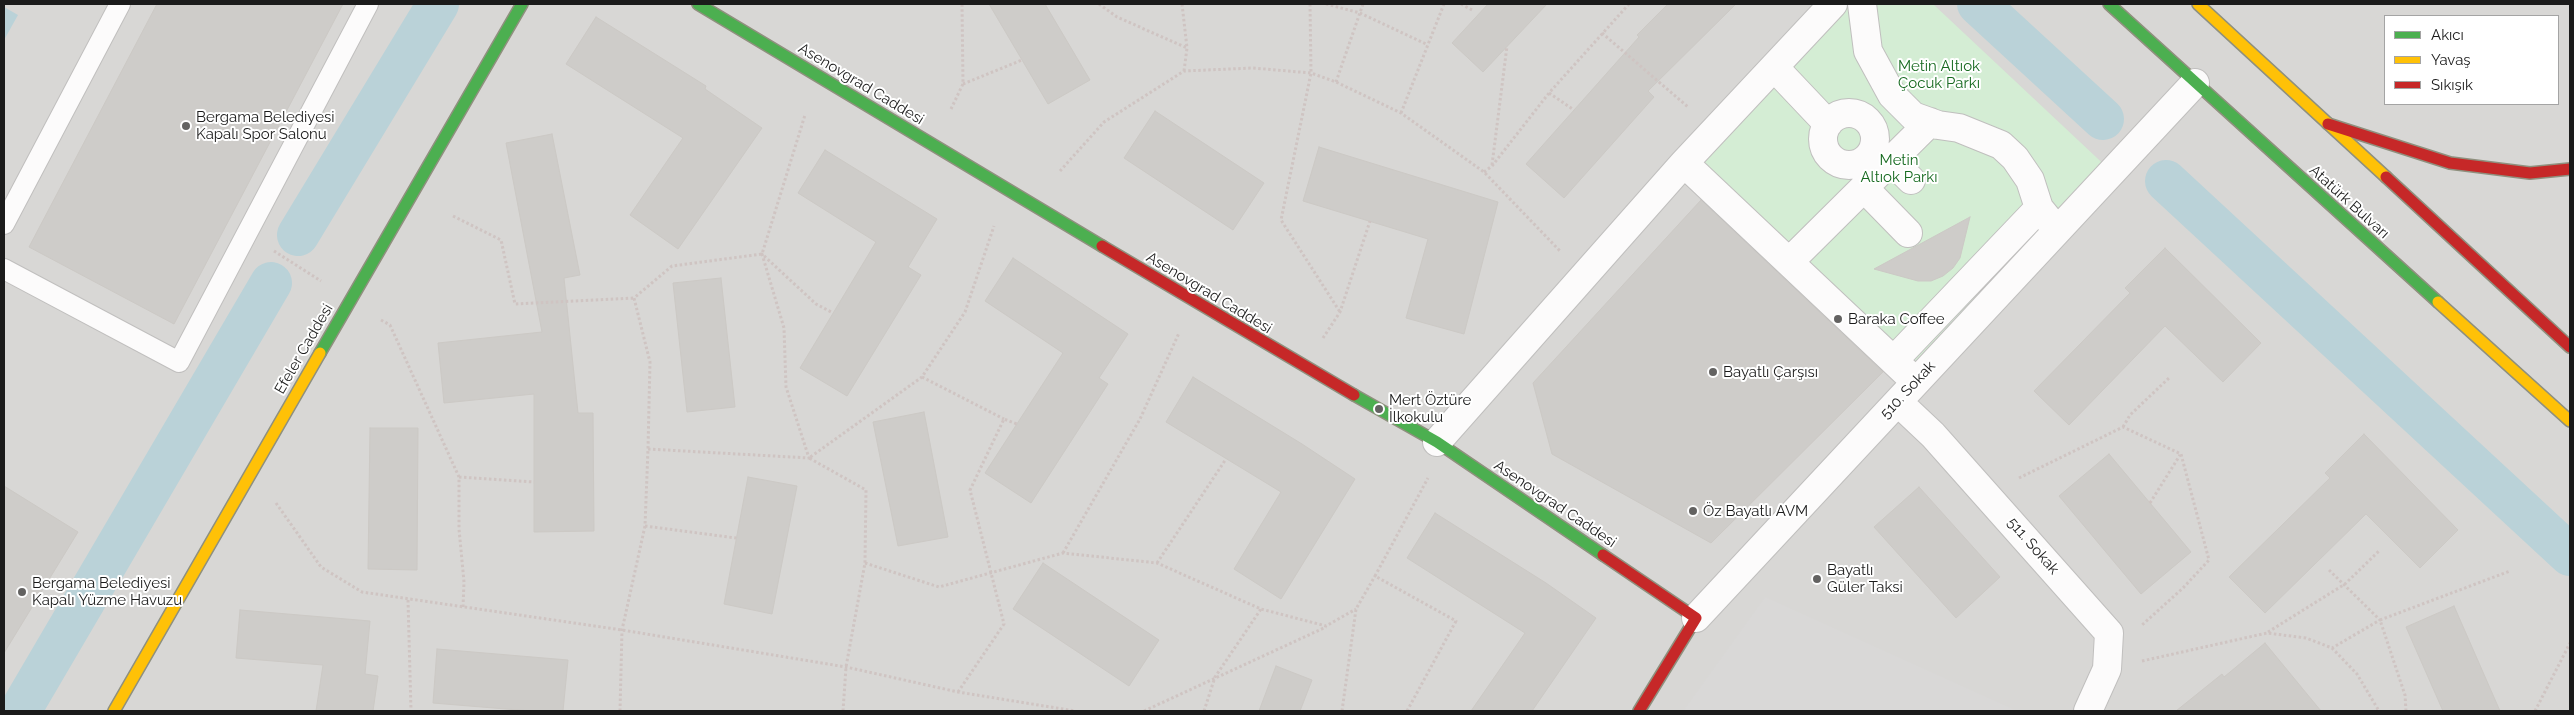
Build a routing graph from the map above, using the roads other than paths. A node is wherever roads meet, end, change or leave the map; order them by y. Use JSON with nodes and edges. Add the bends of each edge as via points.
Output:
{"nodes":[{"id":1,"x":120,"y":4,"type":"edge"},
{"id":2,"x":368,"y":4,"type":"edge"},
{"id":3,"x":522,"y":4,"type":"edge"},
{"id":4,"x":698,"y":4,"type":"edge"},
{"id":5,"x":1833,"y":4,"type":"edge"},
{"id":6,"x":1862,"y":4,"type":"edge"},
{"id":7,"x":2109,"y":4,"type":"edge"},
{"id":8,"x":2198,"y":4,"type":"edge"},
{"id":9,"x":1774,"y":67,"type":"junction"},
{"id":10,"x":2195,"y":83,"type":"junction"},
{"id":11,"x":1892,"y":95,"type":"junction"},
{"id":12,"x":1866,"y":119,"type":"junction"},
{"id":13,"x":1930,"y":122,"type":"junction"},
{"id":14,"x":1828,"y":124,"type":"junction"},
{"id":15,"x":2328,"y":124,"type":"junction"},
{"id":16,"x":1684,"y":163,"type":"junction"},
{"id":17,"x":1876,"y":169,"type":"junction"},
{"id":18,"x":2570,"y":169,"type":"edge"},
{"id":19,"x":1911,"y":180,"type":"dead end"},
{"id":20,"x":2040,"y":208,"type":"junction"},
{"id":21,"x":4,"y":224,"type":"edge"},
{"id":22,"x":2057,"y":230,"type":"junction"},
{"id":23,"x":1908,"y":233,"type":"dead end"},
{"id":24,"x":1789,"y":262,"type":"junction"},
{"id":25,"x":4,"y":269,"type":"edge"},
{"id":26,"x":2570,"y":347,"type":"edge"},
{"id":27,"x":1894,"y":360,"type":"junction"},
{"id":28,"x":1907,"y":392,"type":"junction"},
{"id":29,"x":2570,"y":420,"type":"edge"},
{"id":30,"x":1437,"y":442,"type":"junction"},
{"id":31,"x":1696,"y":618,"type":"junction"},
{"id":32,"x":114,"y":711,"type":"edge"},
{"id":33,"x":1640,"y":711,"type":"edge"},
{"id":34,"x":2088,"y":711,"type":"edge"}],
"edges":[{"from":1,"to":21,"type":"lane"},
{"from":2,"to":25,"type":"lane","via":[[179,362]]},
{"from":3,"to":32,"type":"main road","name":"Efeler Caddesi"},
{"from":4,"to":30,"type":"main road","name":"Asenovgrad Caddesi","via":[[1302,367]]},
{"from":5,"to":9,"type":"street"},
{"from":6,"to":11,"type":"street","via":[[1868,52]]},
{"from":7,"to":10,"type":"main road","name":"Atatürk Bulvarı"},
{"from":8,"to":15,"type":"main road"},
{"from":9,"to":14,"type":"street"},
{"from":9,"to":16,"type":"street"},
{"from":10,"to":22,"type":"street","name":"510. Sokak"},
{"from":10,"to":29,"type":"main road","name":"Atatürk Bulvarı"},
{"from":11,"to":12,"type":"street"},
{"from":11,"to":13,"type":"street","via":[[1913,116]]},
{"from":12,"to":14,"type":"street","via":[[1851,113],[1842,114]]},
{"from":12,"to":17,"type":"street","via":[[1875,134]]},
{"from":13,"to":17,"type":"street"},
{"from":13,"to":20,"type":"street","via":[[1959,128],[2001,145],[2030,180]]},
{"from":14,"to":17,"type":"street","via":[[1824,140],[1830,156],[1844,164]]},
{"from":15,"to":18,"type":"main road","via":[[2450,163],[2530,173]]},
{"from":15,"to":26,"type":"main road"},
{"from":16,"to":24,"type":"street","name":"511. Sokak"},
{"from":16,"to":30,"type":"street"},
{"from":17,"to":19,"type":"street"},
{"from":17,"to":23,"type":"street"},
{"from":17,"to":24,"type":"street"},
{"from":20,"to":22,"type":"street"},
{"from":20,"to":27,"type":"street"},
{"from":22,"to":28,"type":"street","name":"510. Sokak"},
{"from":24,"to":27,"type":"street","name":"511. Sokak"},
{"from":27,"to":28,"type":"street","name":"511. Sokak"},
{"from":28,"to":31,"type":"street","name":"510. Sokak"},
{"from":28,"to":34,"type":"street","name":"511. Sokak","via":[[1933,435],[2109,633],[2107,669]]},
{"from":30,"to":31,"type":"main road","name":"Asenovgrad Caddesi"},
{"from":31,"to":33,"type":"main road","name":"510. Sokak"}]}
